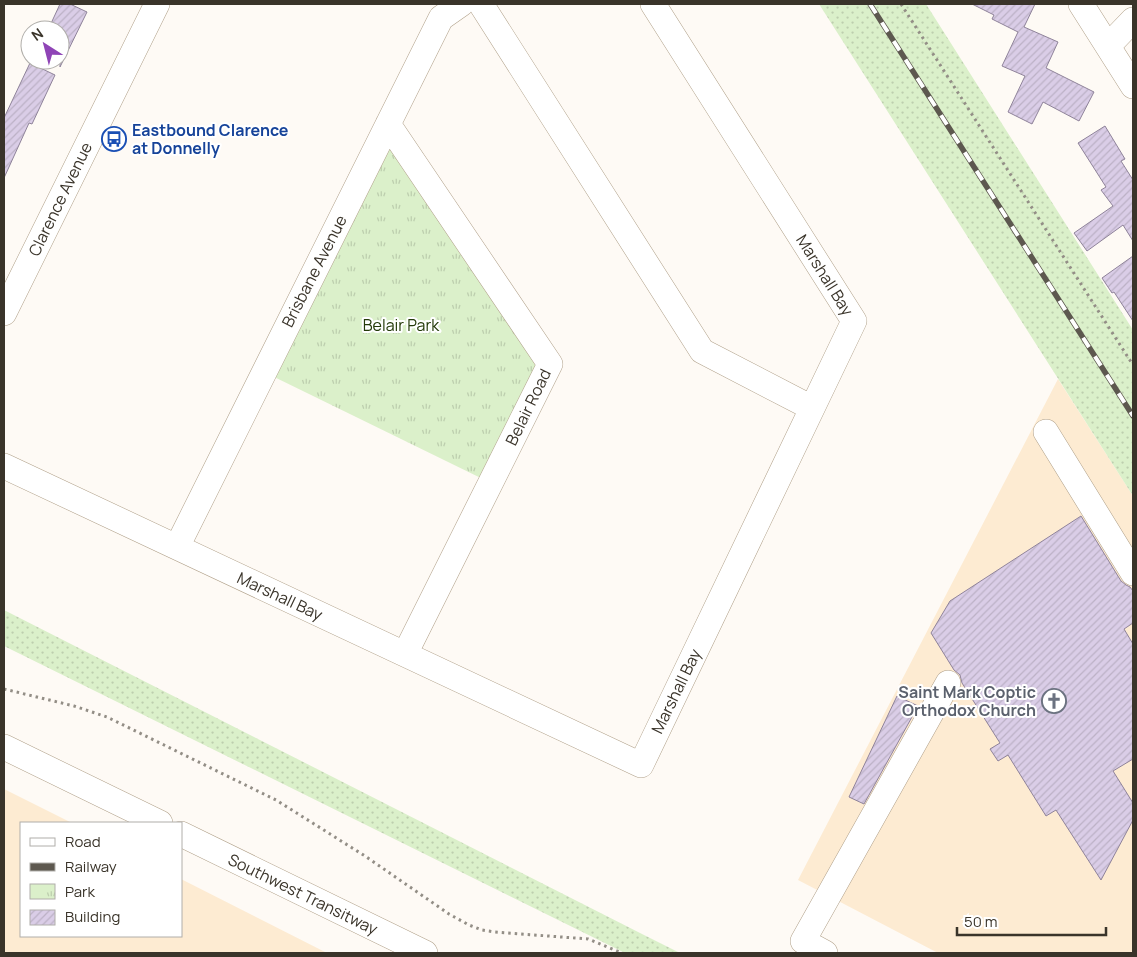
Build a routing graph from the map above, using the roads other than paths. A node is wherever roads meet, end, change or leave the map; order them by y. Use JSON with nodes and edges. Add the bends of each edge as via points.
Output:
{"nodes":[{"id":1,"x":157,"y":4,"type":"edge"},
{"id":2,"x":461,"y":4,"type":"edge"},
{"id":3,"x":481,"y":4,"type":"edge"},
{"id":4,"x":653,"y":4,"type":"edge"},
{"id":5,"x":1081,"y":4,"type":"edge"},
{"id":6,"x":1133,"y":20,"type":"edge"},
{"id":7,"x":1108,"y":46,"type":"junction"},
{"id":8,"x":1133,"y":86,"type":"edge"},
{"id":9,"x":388,"y":124,"type":"junction"},
{"id":10,"x":4,"y":313,"type":"edge"},
{"id":11,"x":812,"y":408,"type":"junction"},
{"id":12,"x":1046,"y":432,"type":"dead end"},
{"id":13,"x":4,"y":466,"type":"edge"},
{"id":14,"x":177,"y":547,"type":"junction"},
{"id":15,"x":1133,"y":573,"type":"edge"},
{"id":16,"x":405,"y":654,"type":"junction"},
{"id":17,"x":948,"y":683,"type":"dead end"},
{"id":18,"x":4,"y":747,"type":"edge"},
{"id":19,"x":158,"y":822,"type":"edge"},
{"id":20,"x":182,"y":834,"type":"edge"},
{"id":21,"x":424,"y":953,"type":"edge"},
{"id":22,"x":825,"y":953,"type":"edge"}],
"edges":[{"from":1,"to":10,"type":"street","name":"Clarence Avenue"},
{"from":2,"to":9,"type":"street","name":"Brisbane Avenue","via":[[441,18]]},
{"from":3,"to":11,"type":"street","via":[[702,351]]},
{"from":4,"to":11,"type":"street","name":"Marshall Bay","via":[[854,321]]},
{"from":5,"to":7,"type":"street"},
{"from":6,"to":7,"type":"street"},
{"from":7,"to":8,"type":"street"},
{"from":9,"to":14,"type":"street","name":"Brisbane Avenue"},
{"from":9,"to":16,"type":"street","name":"Belair Road","via":[[550,364]]},
{"from":11,"to":16,"type":"street","name":"Marshall Bay","via":[[641,765]]},
{"from":12,"to":15,"type":"street"},
{"from":13,"to":14,"type":"street","name":"Marshall Bay"},
{"from":14,"to":16,"type":"street","name":"Marshall Bay"},
{"from":17,"to":22,"type":"street","via":[[802,941]]},
{"from":18,"to":19,"type":"street"},
{"from":20,"to":21,"type":"street","name":"Southwest Transitway"}]}
